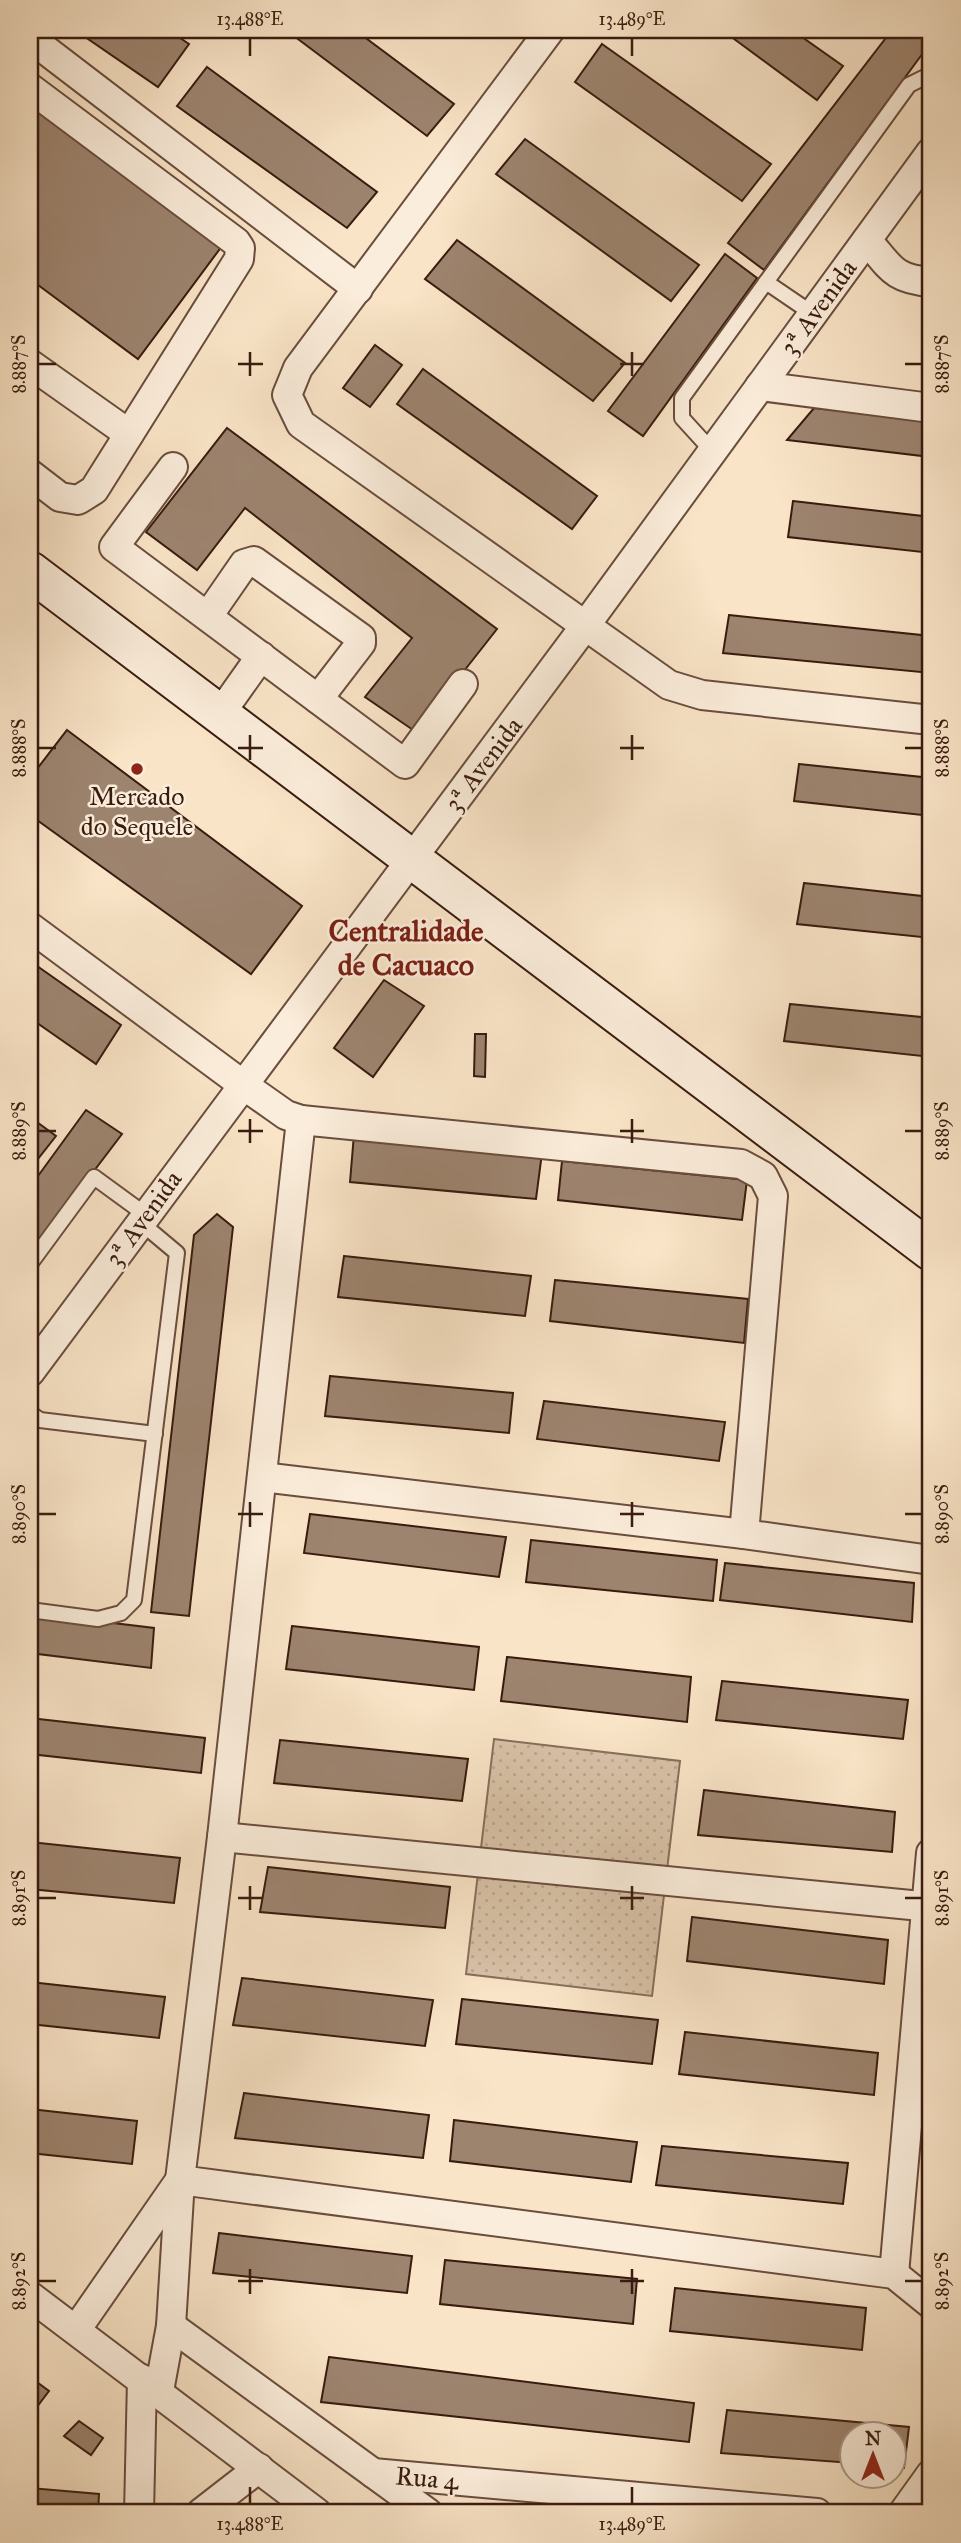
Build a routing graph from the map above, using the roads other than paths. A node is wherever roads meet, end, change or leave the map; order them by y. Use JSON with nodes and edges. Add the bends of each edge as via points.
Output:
{"nodes":[{"id":1,"x":550,"y":30,"type":"edge"},
{"id":2,"x":30,"y":37,"type":"edge"},
{"id":3,"x":931,"y":82,"type":"edge"},
{"id":4,"x":30,"y":88,"type":"edge"},
{"id":5,"x":931,"y":152,"type":"edge"},
{"id":6,"x":867,"y":240,"type":"junction"},
{"id":7,"x":766,"y":282,"type":"junction"},
{"id":8,"x":931,"y":282,"type":"edge"},
{"id":9,"x":358,"y":289,"type":"junction"},
{"id":10,"x":813,"y":314,"type":"junction"},
{"id":11,"x":30,"y":364,"type":"edge"},
{"id":12,"x":760,"y":386,"type":"junction"},
{"id":13,"x":931,"y":408,"type":"edge"},
{"id":14,"x":129,"y":434,"type":"junction"},
{"id":15,"x":713,"y":452,"type":"junction"},
{"id":16,"x":173,"y":467,"type":"dead end"},
{"id":17,"x":30,"y":474,"type":"edge"},
{"id":18,"x":30,"y":571,"type":"edge"},
{"id":19,"x":208,"y":616,"type":"junction"},
{"id":20,"x":585,"y":626,"type":"junction"},
{"id":21,"x":261,"y":656,"type":"junction"},
{"id":22,"x":463,"y":684,"type":"dead end"},
{"id":23,"x":318,"y":698,"type":"junction"},
{"id":24,"x":220,"y":714,"type":"junction"},
{"id":25,"x":931,"y":720,"type":"edge"},
{"id":26,"x":411,"y":860,"type":"junction"},
{"id":27,"x":30,"y":927,"type":"edge"},
{"id":28,"x":242,"y":1084,"type":"junction"},
{"id":29,"x":301,"y":1120,"type":"junction"},
{"id":30,"x":143,"y":1219,"type":"junction"},
{"id":31,"x":931,"y":1251,"type":"edge"},
{"id":32,"x":30,"y":1264,"type":"edge"},
{"id":33,"x":30,"y":1372,"type":"edge"},
{"id":34,"x":30,"y":1413,"type":"edge"},
{"id":35,"x":155,"y":1434,"type":"junction"},
{"id":36,"x":262,"y":1476,"type":"junction"},
{"id":37,"x":744,"y":1534,"type":"junction"},
{"id":38,"x":931,"y":1560,"type":"edge"},
{"id":39,"x":30,"y":1610,"type":"edge"},
{"id":40,"x":222,"y":1837,"type":"junction"},
{"id":41,"x":931,"y":1853,"type":"edge"},
{"id":42,"x":928,"y":1907,"type":"edge"},
{"id":43,"x":180,"y":2180,"type":"junction"},
{"id":44,"x":894,"y":2274,"type":"junction"},
{"id":45,"x":30,"y":2296,"type":"edge"},
{"id":46,"x":931,"y":2304,"type":"edge"},
{"id":47,"x":171,"y":2326,"type":"junction"},
{"id":48,"x":76,"y":2330,"type":"junction"},
{"id":49,"x":150,"y":2385,"type":"junction"},
{"id":50,"x":259,"y":2468,"type":"junction"},
{"id":51,"x":373,"y":2473,"type":"junction"},
{"id":52,"x":931,"y":2474,"type":"edge"},
{"id":53,"x":139,"y":2513,"type":"edge"},
{"id":54,"x":201,"y":2513,"type":"edge"},
{"id":55,"x":317,"y":2513,"type":"edge"},
{"id":56,"x":428,"y":2513,"type":"edge"},
{"id":57,"x":817,"y":2513,"type":"edge"},
{"id":58,"x":903,"y":2513,"type":"edge"}],
"edges":[{"from":1,"to":9,"type":"street"},
{"from":2,"to":9,"type":"street"},
{"from":3,"to":7,"type":"lane","via":[[923,78],[909,85]]},
{"from":4,"to":14,"type":"street","via":[[240,248],[239,259]]},
{"from":5,"to":6,"type":"street","name":"3ª Avenida"},
{"from":6,"to":8,"type":"street","via":[[896,274],[910,281]]},
{"from":6,"to":10,"type":"street","name":"3ª Avenida"},
{"from":7,"to":10,"type":"lane"},
{"from":7,"to":15,"type":"lane","via":[[682,398],[682,418]]},
{"from":9,"to":20,"type":"street","via":[[298,368],[287,395],[301,424]]},
{"from":10,"to":12,"type":"street","name":"3ª Avenida"},
{"from":11,"to":14,"type":"street"},
{"from":12,"to":13,"type":"street"},
{"from":12,"to":15,"type":"street","name":"3ª Avenida"},
{"from":14,"to":17,"type":"street","via":[[94,489],[78,500],[60,497]]},
{"from":15,"to":20,"type":"street","name":"3ª Avenida"},
{"from":16,"to":19,"type":"street","via":[[114,547]]},
{"from":18,"to":24,"type":"street"},
{"from":19,"to":21,"type":"street"},
{"from":19,"to":23,"type":"street","via":[[244,564],[254,561],[361,638]]},
{"from":20,"to":25,"type":"street","via":[[669,685],[702,695]]},
{"from":20,"to":26,"type":"street","name":"3ª Avenida"},
{"from":21,"to":23,"type":"street"},
{"from":21,"to":24,"type":"street"},
{"from":22,"to":23,"type":"street","via":[[405,764]]},
{"from":24,"to":26,"type":"street"},
{"from":26,"to":28,"type":"street","name":"3ª Avenida"},
{"from":26,"to":31,"type":"street"},
{"from":27,"to":28,"type":"street"},
{"from":28,"to":29,"type":"street","via":[[286,1115]]},
{"from":28,"to":30,"type":"street","name":"3ª Avenida"},
{"from":29,"to":36,"type":"street"},
{"from":29,"to":37,"type":"street","via":[[741,1164],[763,1176],[773,1196]]},
{"from":30,"to":32,"type":"lane","via":[[94,1177]]},
{"from":30,"to":33,"type":"street","name":"3ª Avenida"},
{"from":30,"to":35,"type":"lane","via":[[177,1253]]},
{"from":34,"to":35,"type":"lane","via":[[40,1420]]},
{"from":35,"to":39,"type":"lane","via":[[134,1600],[121,1613],[98,1619]]},
{"from":36,"to":37,"type":"street"},
{"from":36,"to":40,"type":"street"},
{"from":37,"to":38,"type":"street"},
{"from":40,"to":42,"type":"street"},
{"from":40,"to":43,"type":"street"},
{"from":41,"to":42,"type":"street"},
{"from":42,"to":44,"type":"street"},
{"from":43,"to":44,"type":"street"},
{"from":43,"to":47,"type":"street"},
{"from":43,"to":48,"type":"street"},
{"from":44,"to":46,"type":"street"},
{"from":45,"to":48,"type":"street"},
{"from":47,"to":49,"type":"street"},
{"from":47,"to":51,"type":"street"},
{"from":48,"to":49,"type":"street"},
{"from":49,"to":50,"type":"street"},
{"from":49,"to":53,"type":"street"},
{"from":50,"to":54,"type":"street"},
{"from":50,"to":55,"type":"street"},
{"from":51,"to":56,"type":"street"},
{"from":51,"to":57,"type":"street","name":"Rua 4"},
{"from":52,"to":58,"type":"street"}]}
